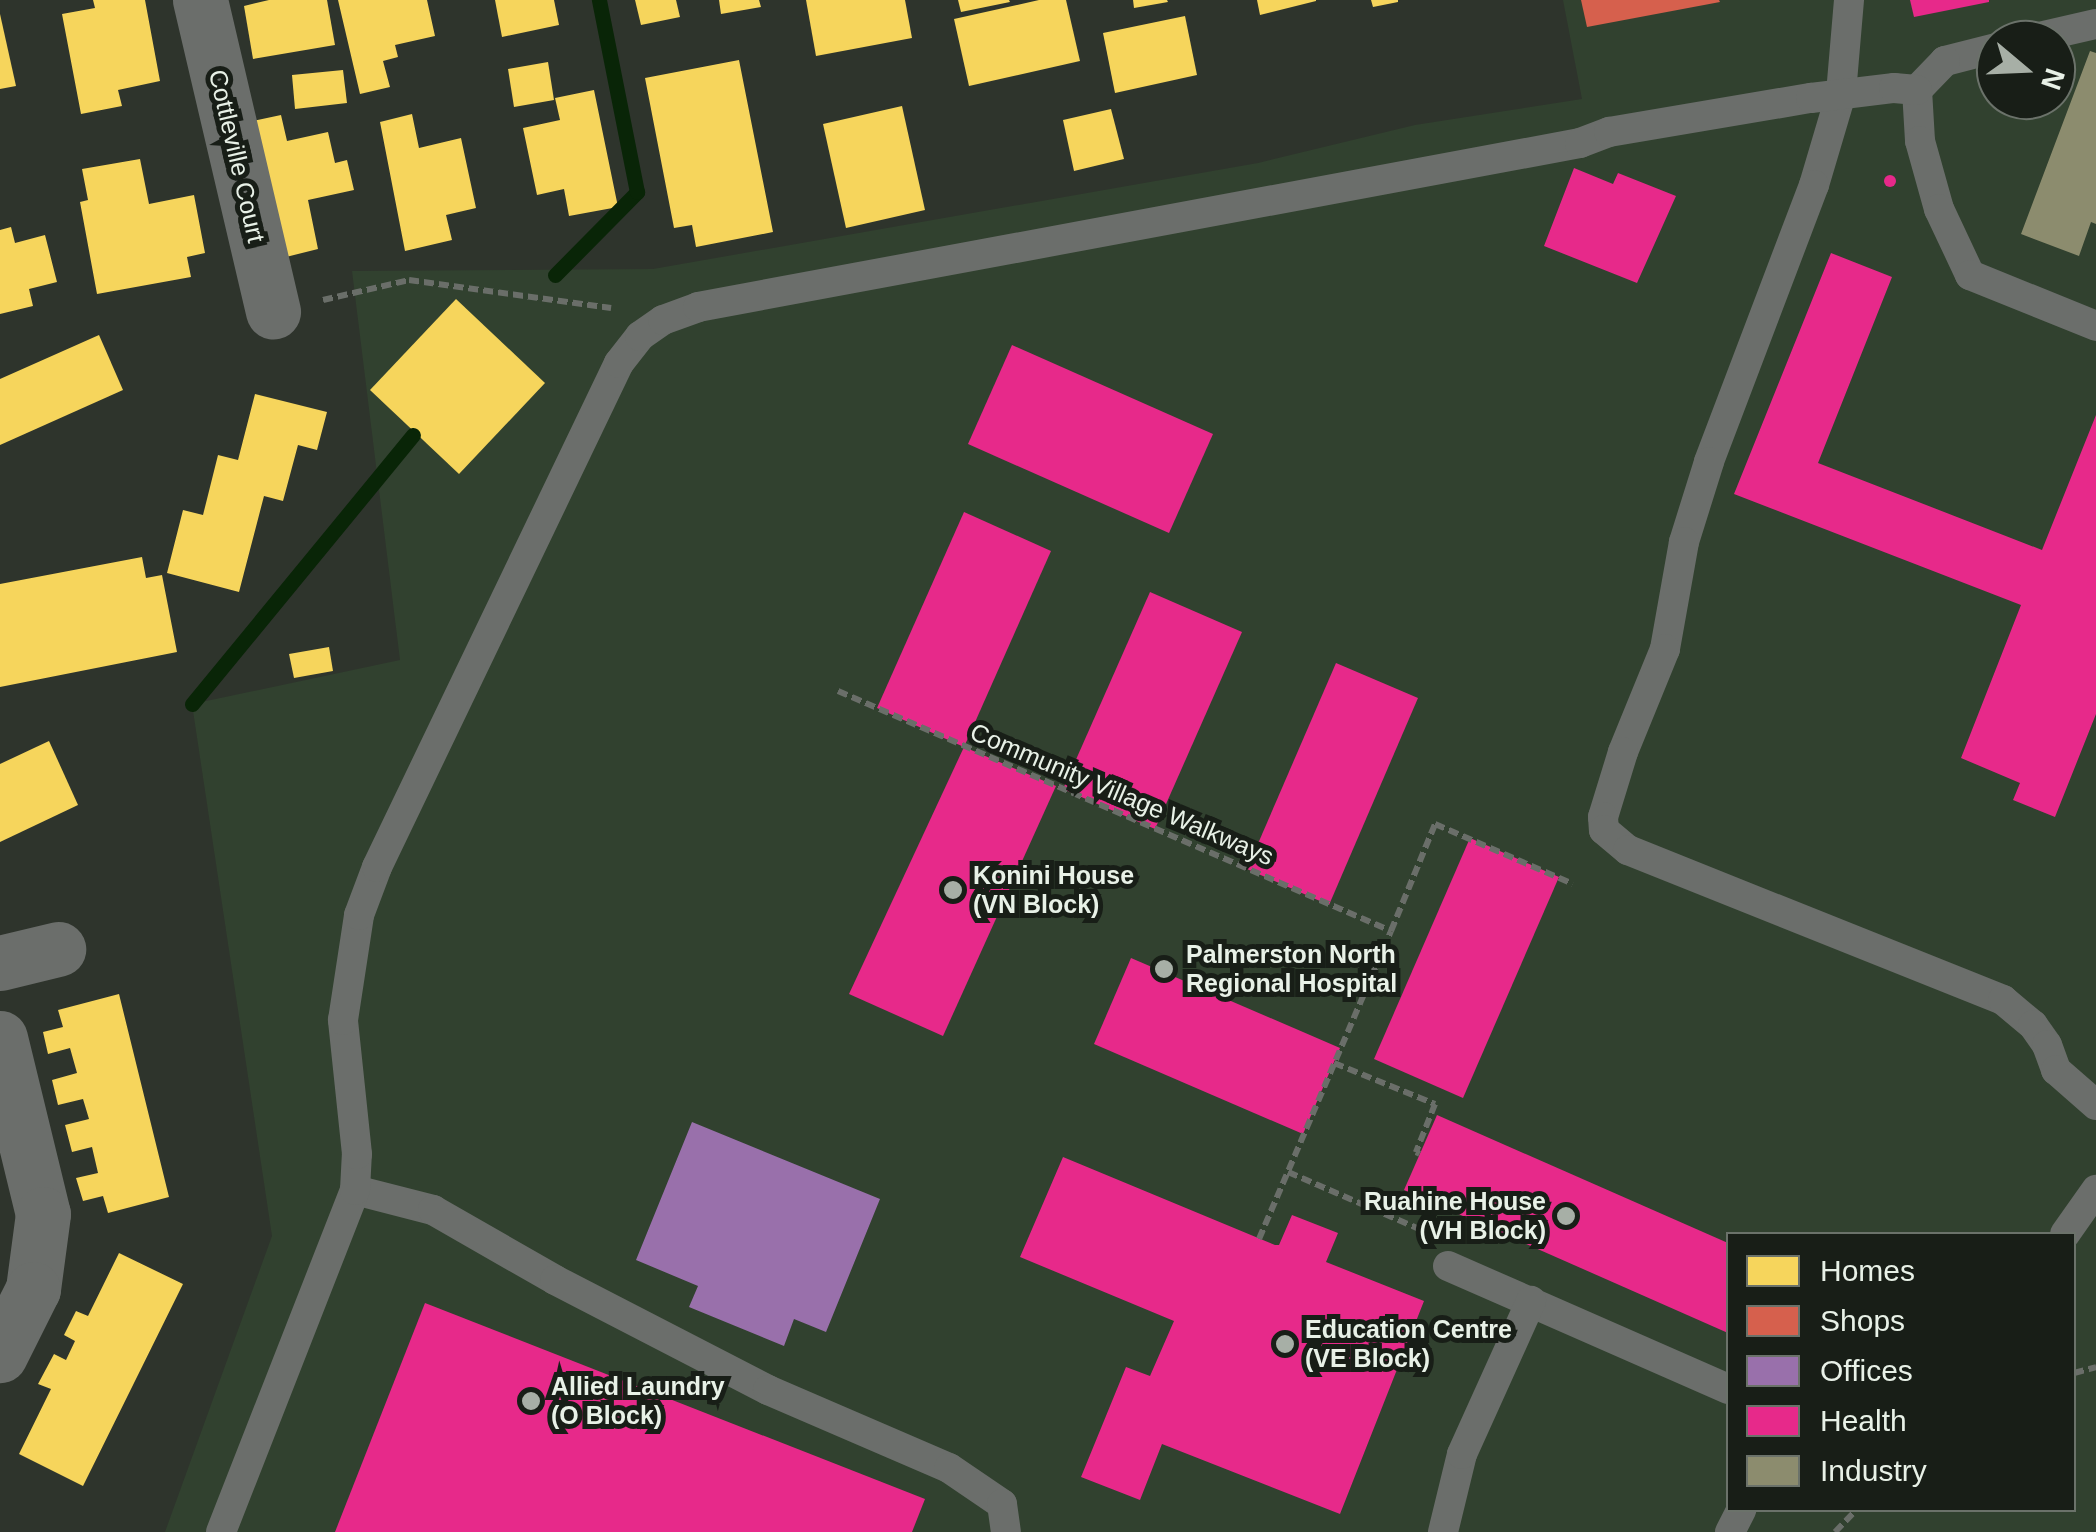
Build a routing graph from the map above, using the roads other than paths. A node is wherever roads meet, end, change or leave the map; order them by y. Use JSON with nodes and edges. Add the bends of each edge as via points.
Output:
{"nodes":[{"id":1,"x":200,"y":0,"type":"edge"},
{"id":2,"x":1850,"y":0,"type":"edge"},
{"id":3,"x":1976,"y":53,"type":"edge"},
{"id":4,"x":1917,"y":90,"type":"junction"},
{"id":5,"x":1842,"y":94,"type":"junction"},
{"id":6,"x":273,"y":312,"type":"road end"},
{"id":7,"x":2096,"y":326,"type":"edge"},
{"id":8,"x":58,"y":949,"type":"dead end"},
{"id":9,"x":0,"y":963,"type":"edge"},
{"id":10,"x":0,"y":1038,"type":"edge"},
{"id":11,"x":2096,"y":1104,"type":"edge"},
{"id":12,"x":355,"y":1190,"type":"junction"},
{"id":13,"x":2096,"y":1190,"type":"edge"},
{"id":14,"x":2066,"y":1232,"type":"edge"},
{"id":15,"x":1448,"y":1266,"type":"road end"},
{"id":16,"x":1531,"y":1302,"type":"junction"},
{"id":17,"x":0,"y":1356,"type":"edge"},
{"id":18,"x":1726,"y":1388,"type":"edge"},
{"id":19,"x":221,"y":1532,"type":"edge"},
{"id":20,"x":1006,"y":1532,"type":"edge"},
{"id":21,"x":1443,"y":1532,"type":"edge"}],
"edges":[{"from":1,"to":6,"type":"street","name":"Cottleville Court"},
{"from":2,"to":5,"type":"lane"},
{"from":3,"to":4,"type":"lane","via":[[1945,62]]},
{"from":4,"to":5,"type":"lane"},
{"from":4,"to":7,"type":"lane","via":[[1920,141],[1939,209],[1970,276]]},
{"from":5,"to":11,"type":"lane","via":[[1709,462],[1684,542],[1664,649],[1623,752],[1604,830],[1628,850],[2003,1000],[2040,1035],[2056,1070]]},
{"from":5,"to":12,"type":"lane","via":[[1610,132],[1580,143],[698,307],[640,336],[611,379],[359,915],[344,1020]]},
{"from":8,"to":9,"type":"street"},
{"from":10,"to":17,"type":"street","via":[[43,1214],[33,1288]]},
{"from":12,"to":19,"type":"lane"},
{"from":12,"to":20,"type":"lane","via":[[434,1210],[768,1390],[949,1468],[1002,1504]]},
{"from":13,"to":14,"type":"lane"},
{"from":15,"to":16,"type":"lane"},
{"from":16,"to":18,"type":"lane"},
{"from":16,"to":21,"type":"lane","via":[[1462,1454]]}]}
